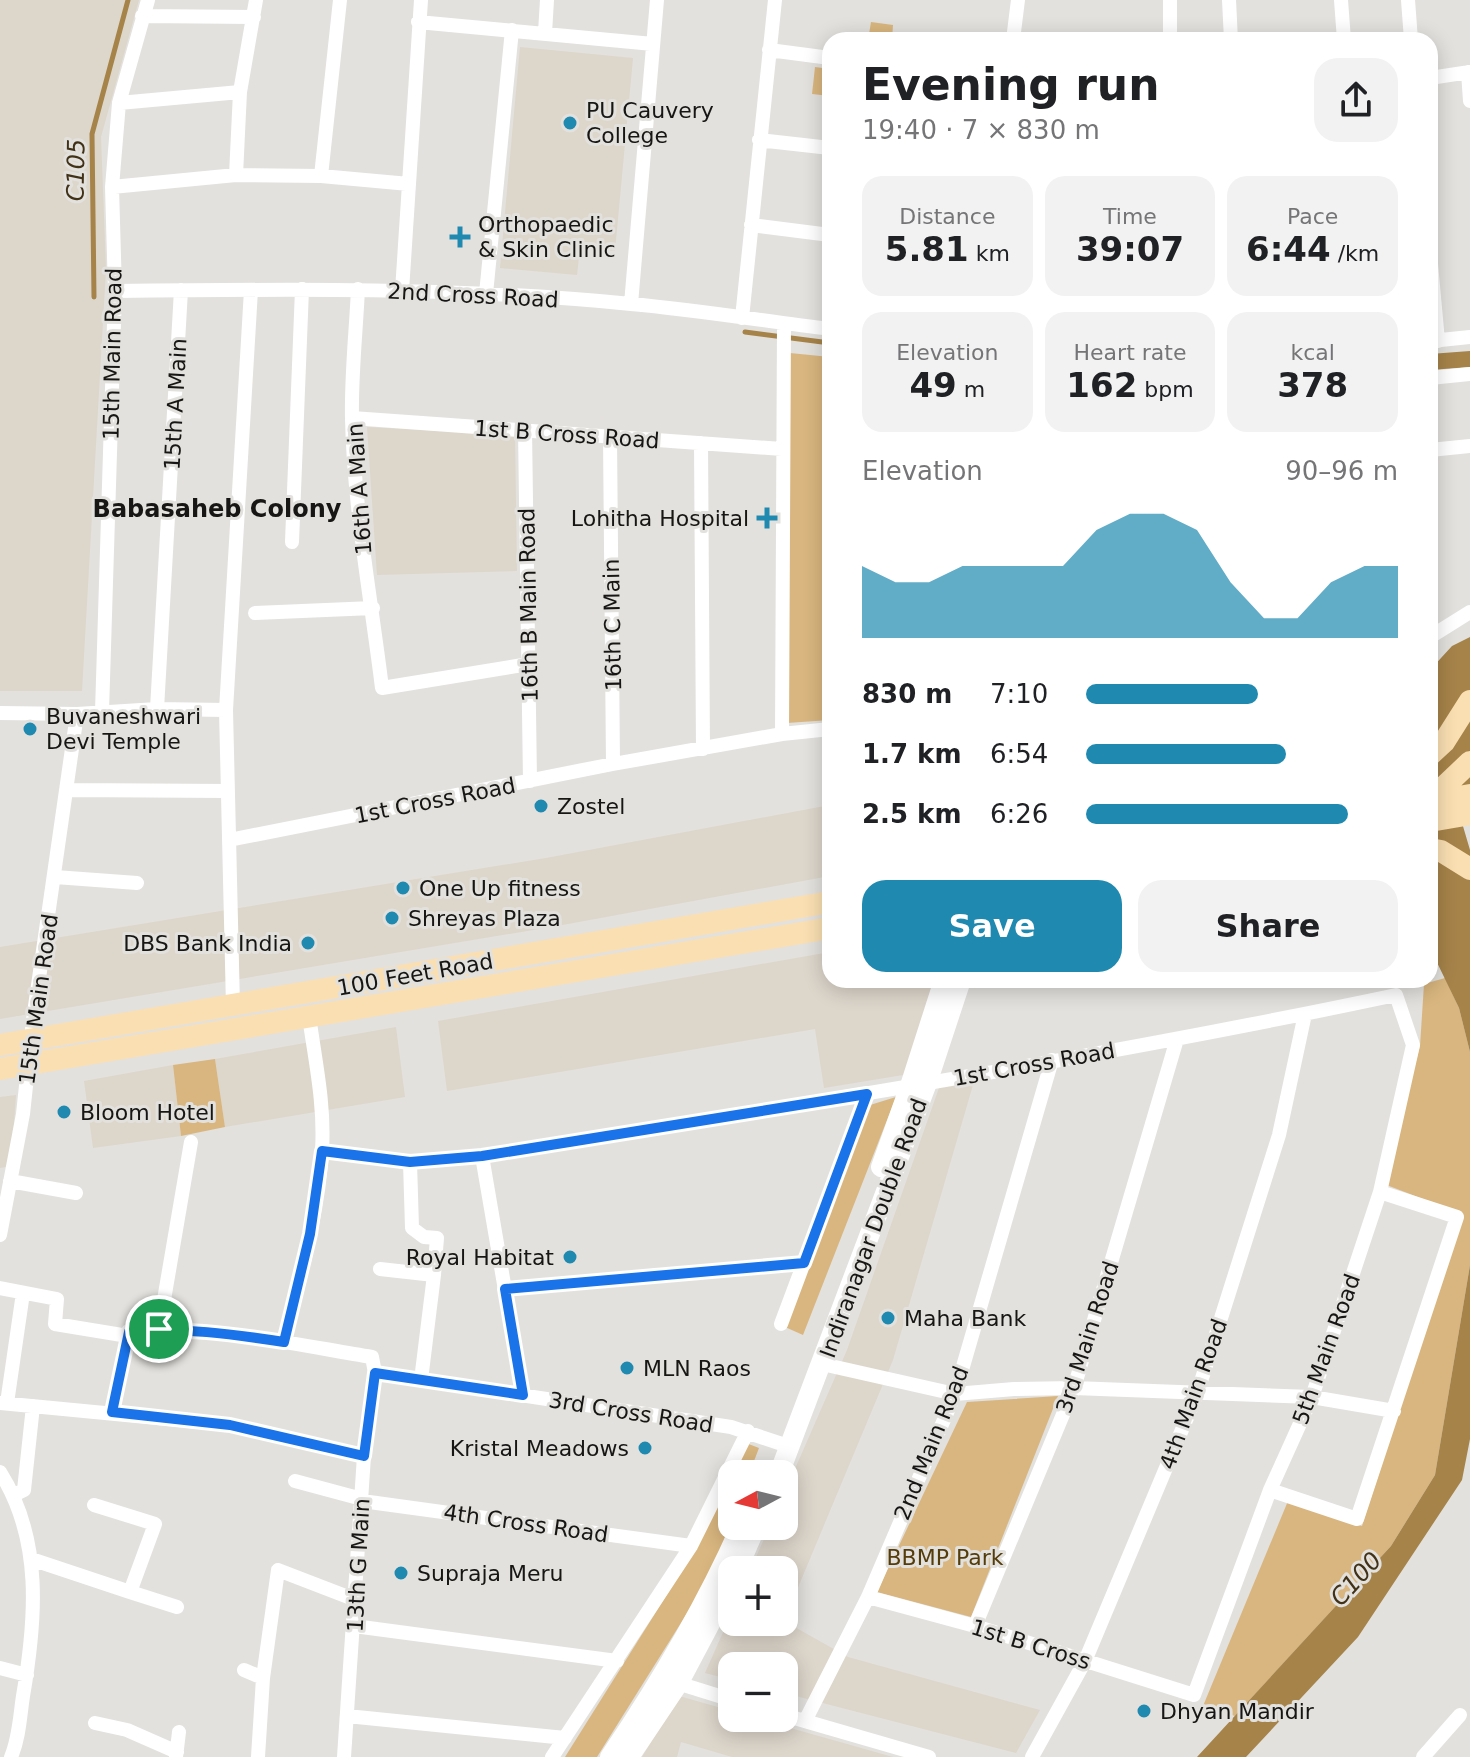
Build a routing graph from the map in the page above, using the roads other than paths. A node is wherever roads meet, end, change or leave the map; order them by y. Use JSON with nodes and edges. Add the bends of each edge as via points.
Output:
{"nodes":[{"id":1,"x":148,"y":0,"type":"edge"},
{"id":2,"x":256,"y":0,"type":"edge"},
{"id":3,"x":340,"y":0,"type":"edge"},
{"id":4,"x":421,"y":0,"type":"edge"},
{"id":5,"x":547,"y":0,"type":"edge"},
{"id":6,"x":657,"y":0,"type":"edge"},
{"id":7,"x":775,"y":0,"type":"edge"},
{"id":8,"x":1018,"y":0,"type":"edge"},
{"id":9,"x":1170,"y":0,"type":"edge"},
{"id":10,"x":1229,"y":0,"type":"edge"},
{"id":11,"x":1341,"y":0,"type":"edge"},
{"id":12,"x":1408,"y":0,"type":"edge"},
{"id":13,"x":142,"y":16,"type":"junction"},
{"id":14,"x":254,"y":17,"type":"junction"},
{"id":15,"x":418,"y":22,"type":"junction"},
{"id":16,"x":512,"y":30,"type":"junction"},
{"id":17,"x":1014,"y":32,"type":"edge"},
{"id":18,"x":1170,"y":32,"type":"edge"},
{"id":19,"x":1231,"y":32,"type":"edge"},
{"id":20,"x":1343,"y":32,"type":"edge"},
{"id":21,"x":1410,"y":32,"type":"edge"},
{"id":22,"x":545,"y":33,"type":"junction"},
{"id":23,"x":653,"y":44,"type":"junction"},
{"id":24,"x":769,"y":50,"type":"junction"},
{"id":25,"x":822,"y":57,"type":"edge"},
{"id":26,"x":1469,"y":72,"type":"edge"},
{"id":27,"x":1438,"y":77,"type":"edge"},
{"id":28,"x":240,"y":92,"type":"junction"},
{"id":29,"x":1470,"y":101,"type":"edge"},
{"id":30,"x":119,"y":103,"type":"junction"},
{"id":31,"x":759,"y":140,"type":"junction"},
{"id":32,"x":822,"y":147,"type":"edge"},
{"id":33,"x":236,"y":175,"type":"junction"},
{"id":34,"x":321,"y":176,"type":"junction"},
{"id":35,"x":409,"y":184,"type":"junction"},
{"id":36,"x":112,"y":187,"type":"junction"},
{"id":37,"x":751,"y":225,"type":"junction"},
{"id":38,"x":822,"y":234,"type":"edge"},
{"id":39,"x":302,"y":289,"type":"junction"},
{"id":40,"x":358,"y":289,"type":"junction"},
{"id":41,"x":181,"y":290,"type":"junction"},
{"id":42,"x":251,"y":290,"type":"junction"},
{"id":43,"x":115,"y":291,"type":"junction"},
{"id":44,"x":402,"y":291,"type":"junction"},
{"id":45,"x":486,"y":294,"type":"junction"},
{"id":46,"x":631,"y":304,"type":"junction"},
{"id":47,"x":742,"y":318,"type":"junction"},
{"id":48,"x":785,"y":329,"type":"junction"},
{"id":49,"x":822,"y":329,"type":"edge"},
{"id":50,"x":1470,"y":337,"type":"edge"},
{"id":51,"x":1438,"y":341,"type":"edge"},
{"id":52,"x":1470,"y":374,"type":"edge"},
{"id":53,"x":1438,"y":377,"type":"edge"},
{"id":54,"x":352,"y":418,"type":"junction"},
{"id":55,"x":525,"y":429,"type":"junction"},
{"id":56,"x":610,"y":437,"type":"junction"},
{"id":57,"x":701,"y":443,"type":"junction"},
{"id":58,"x":1470,"y":446,"type":"edge"},
{"id":59,"x":782,"y":449,"type":"junction"},
{"id":60,"x":1438,"y":449,"type":"edge"},
{"id":61,"x":292,"y":542,"type":"dead end"},
{"id":62,"x":373,"y":608,"type":"junction"},
{"id":63,"x":1470,"y":612,"type":"edge"},
{"id":64,"x":255,"y":613,"type":"dead end"},
{"id":65,"x":1438,"y":632,"type":"edge"},
{"id":66,"x":529,"y":664,"type":"junction"},
{"id":67,"x":1470,"y":701,"type":"edge"},
{"id":68,"x":157,"y":709,"type":"junction"},
{"id":69,"x":226,"y":710,"type":"junction"},
{"id":70,"x":102,"y":712,"type":"junction"},
{"id":71,"x":0,"y":713,"type":"edge"},
{"id":72,"x":77,"y":714,"type":"junction"},
{"id":73,"x":822,"y":730,"type":"edge"},
{"id":74,"x":782,"y":734,"type":"junction"},
{"id":75,"x":1438,"y":748,"type":"edge"},
{"id":76,"x":703,"y":749,"type":"junction"},
{"id":77,"x":1470,"y":762,"type":"edge"},
{"id":78,"x":613,"y":764,"type":"junction"},
{"id":79,"x":530,"y":781,"type":"junction"},
{"id":80,"x":68,"y":790,"type":"junction"},
{"id":81,"x":228,"y":791,"type":"junction"},
{"id":82,"x":1438,"y":793,"type":"edge"},
{"id":83,"x":1470,"y":795,"type":"edge"},
{"id":84,"x":1438,"y":800,"type":"edge"},
{"id":85,"x":1470,"y":814,"type":"edge"},
{"id":86,"x":1438,"y":820,"type":"edge"},
{"id":87,"x":229,"y":840,"type":"junction"},
{"id":88,"x":1438,"y":852,"type":"edge"},
{"id":89,"x":1470,"y":869,"type":"edge"},
{"id":90,"x":55,"y":877,"type":"junction"},
{"id":91,"x":137,"y":883,"type":"dead end"},
{"id":92,"x":822,"y":903,"type":"edge"},
{"id":93,"x":822,"y":929,"type":"edge"},
{"id":94,"x":942,"y":988,"type":"edge"},
{"id":95,"x":958,"y":988,"type":"edge"},
{"id":96,"x":1396,"y":995,"type":"joint"},
{"id":97,"x":233,"y":1006,"type":"junction"},
{"id":98,"x":1305,"y":1014,"type":"junction"},
{"id":99,"x":309,"y":1016,"type":"junction"},
{"id":100,"x":1177,"y":1039,"type":"junction"},
{"id":101,"x":32,"y":1040,"type":"junction"},
{"id":102,"x":0,"y":1045,"type":"edge"},
{"id":103,"x":1052,"y":1060,"type":"junction"},
{"id":104,"x":29,"y":1065,"type":"junction"},
{"id":105,"x":0,"y":1069,"type":"edge"},
{"id":106,"x":919,"y":1085,"type":"junction"},
{"id":107,"x":867,"y":1094,"type":"junction"},
{"id":108,"x":191,"y":1142,"type":"dead end"},
{"id":109,"x":322,"y":1151,"type":"junction"},
{"id":110,"x":482,"y":1156,"type":"junction"},
{"id":111,"x":410,"y":1162,"type":"junction"},
{"id":112,"x":10,"y":1181,"type":"junction"},
{"id":113,"x":1380,"y":1192,"type":"junction"},
{"id":114,"x":76,"y":1193,"type":"dead end"},
{"id":115,"x":0,"y":1235,"type":"edge"},
{"id":116,"x":804,"y":1263,"type":"junction"},
{"id":117,"x":380,"y":1269,"type":"dead end"},
{"id":118,"x":434,"y":1275,"type":"junction"},
{"id":119,"x":0,"y":1288,"type":"edge"},
{"id":120,"x":505,"y":1289,"type":"junction"},
{"id":121,"x":23,"y":1293,"type":"junction"},
{"id":122,"x":781,"y":1324,"type":"dead end"},
{"id":123,"x":159,"y":1329,"type":"junction"},
{"id":124,"x":128,"y":1336,"type":"junction"},
{"id":125,"x":284,"y":1342,"type":"junction"},
{"id":126,"x":822,"y":1364,"type":"junction"},
{"id":127,"x":375,"y":1373,"type":"junction"},
{"id":128,"x":421,"y":1380,"type":"junction"},
{"id":129,"x":1074,"y":1388,"type":"junction"},
{"id":130,"x":955,"y":1394,"type":"junction"},
{"id":131,"x":1197,"y":1394,"type":"junction"},
{"id":132,"x":523,"y":1395,"type":"junction"},
{"id":133,"x":1312,"y":1397,"type":"junction"},
{"id":134,"x":3,"y":1403,"type":"edge"},
{"id":135,"x":33,"y":1406,"type":"junction"},
{"id":136,"x":1394,"y":1411,"type":"junction"},
{"id":137,"x":112,"y":1412,"type":"junction"},
{"id":138,"x":748,"y":1431,"type":"junction"},
{"id":139,"x":785,"y":1445,"type":"junction"},
{"id":140,"x":364,"y":1456,"type":"junction"},
{"id":141,"x":775,"y":1460,"type":"edge"},
{"id":142,"x":782,"y":1460,"type":"edge"},
{"id":143,"x":0,"y":1472,"type":"edge"},
{"id":144,"x":295,"y":1481,"type":"dead end"},
{"id":145,"x":1270,"y":1490,"type":"junction"},
{"id":146,"x":14,"y":1495,"type":"junction"},
{"id":147,"x":362,"y":1500,"type":"junction"},
{"id":148,"x":94,"y":1505,"type":"dead end"},
{"id":149,"x":735,"y":1540,"type":"edge"},
{"id":150,"x":691,"y":1546,"type":"junction"},
{"id":151,"x":31,"y":1559,"type":"junction"},
{"id":152,"x":130,"y":1592,"type":"junction"},
{"id":153,"x":868,"y":1597,"type":"junction"},
{"id":154,"x":356,"y":1600,"type":"junction"},
{"id":155,"x":718,"y":1604,"type":"edge"},
{"id":156,"x":177,"y":1607,"type":"dead end"},
{"id":157,"x":354,"y":1626,"type":"junction"},
{"id":158,"x":975,"y":1626,"type":"junction"},
{"id":159,"x":617,"y":1661,"type":"junction"},
{"id":160,"x":1085,"y":1661,"type":"junction"},
{"id":161,"x":0,"y":1668,"type":"edge"},
{"id":162,"x":244,"y":1670,"type":"dead end"},
{"id":163,"x":27,"y":1675,"type":"junction"},
{"id":164,"x":263,"y":1678,"type":"junction"},
{"id":165,"x":671,"y":1680,"type":"junction"},
{"id":166,"x":718,"y":1695,"type":"edge"},
{"id":167,"x":1194,"y":1695,"type":"joint"},
{"id":168,"x":1460,"y":1715,"type":"dead end"},
{"id":169,"x":347,"y":1716,"type":"junction"},
{"id":170,"x":798,"y":1719,"type":"edge"},
{"id":171,"x":805,"y":1721,"type":"junction"},
{"id":172,"x":95,"y":1723,"type":"dead end"},
{"id":173,"x":179,"y":1732,"type":"dead end"},
{"id":174,"x":565,"y":1738,"type":"junction"},
{"id":175,"x":9,"y":1750,"type":"edge"},
{"id":176,"x":177,"y":1754,"type":"edge"},
{"id":177,"x":258,"y":1757,"type":"edge"},
{"id":178,"x":344,"y":1757,"type":"edge"},
{"id":179,"x":552,"y":1757,"type":"edge"},
{"id":180,"x":610,"y":1757,"type":"edge"},
{"id":181,"x":629,"y":1757,"type":"edge"},
{"id":182,"x":929,"y":1757,"type":"edge"},
{"id":183,"x":1032,"y":1757,"type":"edge"},
{"id":184,"x":1423,"y":1757,"type":"edge"}],
"edges":[{"from":1,"to":13,"type":"street","name":"15th Main Road"},
{"from":2,"to":14,"type":"street"},
{"from":3,"to":34,"type":"street"},
{"from":4,"to":15,"type":"street"},
{"from":5,"to":22,"type":"street"},
{"from":6,"to":23,"type":"street"},
{"from":7,"to":24,"type":"street"},
{"from":8,"to":17,"type":"street"},
{"from":9,"to":18,"type":"street"},
{"from":10,"to":19,"type":"street"},
{"from":11,"to":20,"type":"street"},
{"from":12,"to":21,"type":"street"},
{"from":13,"to":14,"type":"street"},
{"from":13,"to":30,"type":"street","name":"15th Main Road"},
{"from":14,"to":28,"type":"street"},
{"from":15,"to":16,"type":"street"},
{"from":15,"to":35,"type":"street"},
{"from":16,"to":22,"type":"street"},
{"from":16,"to":45,"type":"street"},
{"from":22,"to":23,"type":"street"},
{"from":23,"to":46,"type":"street"},
{"from":24,"to":25,"type":"street"},
{"from":24,"to":31,"type":"street"},
{"from":26,"to":27,"type":"street"},
{"from":26,"to":29,"type":"street"},
{"from":28,"to":30,"type":"street"},
{"from":28,"to":33,"type":"street"},
{"from":30,"to":36,"type":"street","name":"15th Main Road"},
{"from":31,"to":32,"type":"street"},
{"from":31,"to":37,"type":"street"},
{"from":33,"to":34,"type":"street"},
{"from":33,"to":36,"type":"street"},
{"from":34,"to":35,"type":"street"},
{"from":35,"to":44,"type":"street"},
{"from":36,"to":43,"type":"street","name":"15th Main Road"},
{"from":37,"to":38,"type":"street"},
{"from":37,"to":47,"type":"street"},
{"from":39,"to":40,"type":"street","name":"2nd Cross Road"},
{"from":39,"to":42,"type":"street","name":"2nd Cross Road"},
{"from":39,"to":61,"type":"street"},
{"from":40,"to":44,"type":"street","name":"2nd Cross Road"},
{"from":40,"to":54,"type":"street","name":"16th A Main"},
{"from":41,"to":42,"type":"street","name":"2nd Cross Road"},
{"from":41,"to":43,"type":"street","name":"2nd Cross Road"},
{"from":41,"to":68,"type":"street","name":"15th A Main"},
{"from":42,"to":69,"type":"street"},
{"from":43,"to":70,"type":"street","name":"15th Main Road"},
{"from":44,"to":45,"type":"street","name":"2nd Cross Road"},
{"from":45,"to":46,"type":"street","name":"2nd Cross Road"},
{"from":46,"to":47,"type":"street","name":"2nd Cross Road"},
{"from":47,"to":48,"type":"street","name":"2nd Cross Road"},
{"from":48,"to":49,"type":"street","name":"2nd Cross Road"},
{"from":48,"to":59,"type":"street"},
{"from":50,"to":51,"type":"street"},
{"from":52,"to":53,"type":"street"},
{"from":54,"to":55,"type":"street","name":"1st B Cross Road"},
{"from":54,"to":62,"type":"street","name":"16th A Main"},
{"from":55,"to":56,"type":"street","name":"1st B Cross Road"},
{"from":55,"to":66,"type":"street","name":"16th B Main Road"},
{"from":56,"to":57,"type":"street","name":"1st B Cross Road"},
{"from":56,"to":78,"type":"street","name":"16th C Main"},
{"from":57,"to":59,"type":"street","name":"1st B Cross Road"},
{"from":57,"to":76,"type":"street"},
{"from":58,"to":60,"type":"street"},
{"from":59,"to":74,"type":"street"},
{"from":62,"to":64,"type":"street"},
{"from":62,"to":66,"type":"street","name":"16th A Main","via":[[382,688]]},
{"from":63,"to":65,"type":"street"},
{"from":66,"to":79,"type":"street","name":"16th B Main Road"},
{"from":67,"to":75,"type":"main road"},
{"from":68,"to":69,"type":"street"},
{"from":68,"to":70,"type":"street"},
{"from":69,"to":81,"type":"street"},
{"from":70,"to":72,"type":"street"},
{"from":71,"to":72,"type":"street"},
{"from":72,"to":80,"type":"street","name":"15th Main Road"},
{"from":73,"to":74,"type":"street","name":"1st Cross Road"},
{"from":74,"to":76,"type":"street","name":"1st Cross Road"},
{"from":76,"to":78,"type":"street","name":"1st Cross Road"},
{"from":77,"to":82,"type":"main road"},
{"from":78,"to":79,"type":"street","name":"1st Cross Road"},
{"from":79,"to":87,"type":"street","name":"1st Cross Road"},
{"from":80,"to":81,"type":"street"},
{"from":80,"to":90,"type":"street","name":"15th Main Road"},
{"from":81,"to":87,"type":"street"},
{"from":83,"to":84,"type":"main road"},
{"from":85,"to":86,"type":"main road"},
{"from":87,"to":97,"type":"street"},
{"from":88,"to":89,"type":"main road"},
{"from":90,"to":91,"type":"street"},
{"from":90,"to":101,"type":"street","name":"15th Main Road"},
{"from":92,"to":97,"type":"main road","name":"100 Feet Road"},
{"from":93,"to":99,"type":"main road","name":"100 Feet Road"},
{"from":94,"to":106,"type":"street","name":"Indiranagar Double Road"},
{"from":95,"to":106,"type":"street","name":"Indiranagar Double Road"},
{"from":96,"to":98,"type":"street","name":"1st Cross Road"},
{"from":96,"to":113,"type":"street","name":"5th Main Road","via":[[1413,1045]]},
{"from":97,"to":101,"type":"main road","name":"100 Feet Road"},
{"from":98,"to":100,"type":"street","name":"1st Cross Road"},
{"from":98,"to":131,"type":"street","name":"4th Main Road","via":[[1279,1135]]},
{"from":99,"to":104,"type":"main road","name":"100 Feet Road"},
{"from":99,"to":109,"type":"street"},
{"from":100,"to":103,"type":"street","name":"1st Cross Road"},
{"from":100,"to":129,"type":"street","name":"3rd Main Road"},
{"from":101,"to":102,"type":"main road","name":"100 Feet Road"},
{"from":101,"to":104,"type":"street","name":"15th Main Road"},
{"from":103,"to":106,"type":"street","name":"1st Cross Road"},
{"from":103,"to":130,"type":"street","name":"2nd Main Road"},
{"from":104,"to":105,"type":"main road","name":"100 Feet Road"},
{"from":104,"to":112,"type":"street","name":"15th Main Road"},
{"from":106,"to":107,"type":"street","name":"1st Cross Road"},
{"from":106,"to":126,"type":"street","name":"Indiranagar Double Road"},
{"from":106,"to":139,"type":"street","name":"Indiranagar Double Road"},
{"from":107,"to":110,"type":"street","name":"1st Cross Road"},
{"from":107,"to":116,"type":"street"},
{"from":108,"to":123,"type":"street"},
{"from":109,"to":111,"type":"street","name":"1st Cross Road"},
{"from":109,"to":125,"type":"street","via":[[310,1234]]},
{"from":110,"to":111,"type":"street","name":"1st Cross Road"},
{"from":110,"to":120,"type":"street"},
{"from":111,"to":118,"type":"street","via":[[412,1228],[437,1238]]},
{"from":112,"to":114,"type":"street"},
{"from":112,"to":115,"type":"street","name":"15th Main Road"},
{"from":113,"to":133,"type":"street","name":"5th Main Road"},
{"from":113,"to":136,"type":"street","via":[[1457,1217]]},
{"from":116,"to":120,"type":"street"},
{"from":116,"to":122,"type":"street"},
{"from":117,"to":118,"type":"street"},
{"from":118,"to":128,"type":"street"},
{"from":119,"to":121,"type":"street"},
{"from":120,"to":132,"type":"street"},
{"from":121,"to":124,"type":"street","via":[[57,1299],[55,1324]]},
{"from":121,"to":134,"type":"street"},
{"from":123,"to":124,"type":"street"},
{"from":123,"to":125,"type":"street"},
{"from":124,"to":137,"type":"street"},
{"from":125,"to":127,"type":"street","via":[[372,1357]]},
{"from":126,"to":130,"type":"street"},
{"from":126,"to":139,"type":"street","name":"Indiranagar Double Road"},
{"from":127,"to":128,"type":"street","name":"3rd Cross Road"},
{"from":127,"to":140,"type":"street","name":"13th G Main"},
{"from":128,"to":132,"type":"street","name":"3rd Cross Road"},
{"from":129,"to":130,"type":"street"},
{"from":129,"to":131,"type":"street"},
{"from":129,"to":158,"type":"street","name":"3rd Main Road"},
{"from":130,"to":153,"type":"street","name":"2nd Main Road"},
{"from":131,"to":133,"type":"street"},
{"from":131,"to":160,"type":"street","name":"4th Main Road"},
{"from":132,"to":138,"type":"street","name":"3rd Cross Road"},
{"from":133,"to":136,"type":"street"},
{"from":133,"to":145,"type":"street","name":"5th Main Road"},
{"from":134,"to":135,"type":"street"},
{"from":135,"to":137,"type":"street"},
{"from":135,"to":146,"type":"street","via":[[24,1490]]},
{"from":136,"to":145,"type":"street","via":[[1357,1519]]},
{"from":137,"to":140,"type":"street","via":[[230,1425]]},
{"from":138,"to":139,"type":"street","name":"3rd Cross Road"},
{"from":138,"to":150,"type":"street"},
{"from":139,"to":141,"type":"street","name":"Indiranagar Double Road"},
{"from":139,"to":142,"type":"street","name":"Indiranagar Double Road"},
{"from":140,"to":147,"type":"street","name":"13th G Main"},
{"from":143,"to":146,"type":"street"},
{"from":144,"to":147,"type":"street","name":"4th Cross Road"},
{"from":145,"to":167,"type":"street","name":"5th Main Road"},
{"from":146,"to":151,"type":"street"},
{"from":147,"to":150,"type":"street","name":"4th Cross Road"},
{"from":147,"to":154,"type":"street","name":"13th G Main"},
{"from":148,"to":152,"type":"street","via":[[155,1524]]},
{"from":149,"to":165,"type":"street"},
{"from":150,"to":159,"type":"street"},
{"from":151,"to":152,"type":"street"},
{"from":151,"to":163,"type":"street","via":[[35,1609]]},
{"from":152,"to":156,"type":"street"},
{"from":153,"to":158,"type":"street","name":"1st B Cross"},
{"from":153,"to":171,"type":"street","name":"2nd Main Road"},
{"from":154,"to":157,"type":"street","name":"13th G Main"},
{"from":154,"to":164,"type":"street","via":[[278,1570]]},
{"from":155,"to":165,"type":"street"},
{"from":157,"to":159,"type":"street"},
{"from":157,"to":169,"type":"street","name":"13th G Main"},
{"from":158,"to":160,"type":"street","name":"1st B Cross"},
{"from":159,"to":174,"type":"street"},
{"from":160,"to":167,"type":"street","name":"1st B Cross"},
{"from":160,"to":183,"type":"street","name":"4th Main Road"},
{"from":161,"to":163,"type":"street"},
{"from":162,"to":164,"type":"street"},
{"from":163,"to":175,"type":"street"},
{"from":164,"to":177,"type":"street"},
{"from":165,"to":166,"type":"street"},
{"from":165,"to":180,"type":"street"},
{"from":165,"to":181,"type":"street"},
{"from":168,"to":184,"type":"street"},
{"from":169,"to":174,"type":"street"},
{"from":169,"to":178,"type":"street","name":"13th G Main"},
{"from":170,"to":171,"type":"street"},
{"from":171,"to":182,"type":"street"},
{"from":172,"to":176,"type":"street","via":[[127,1730]]},
{"from":173,"to":176,"type":"street"},
{"from":174,"to":179,"type":"street"}]}
